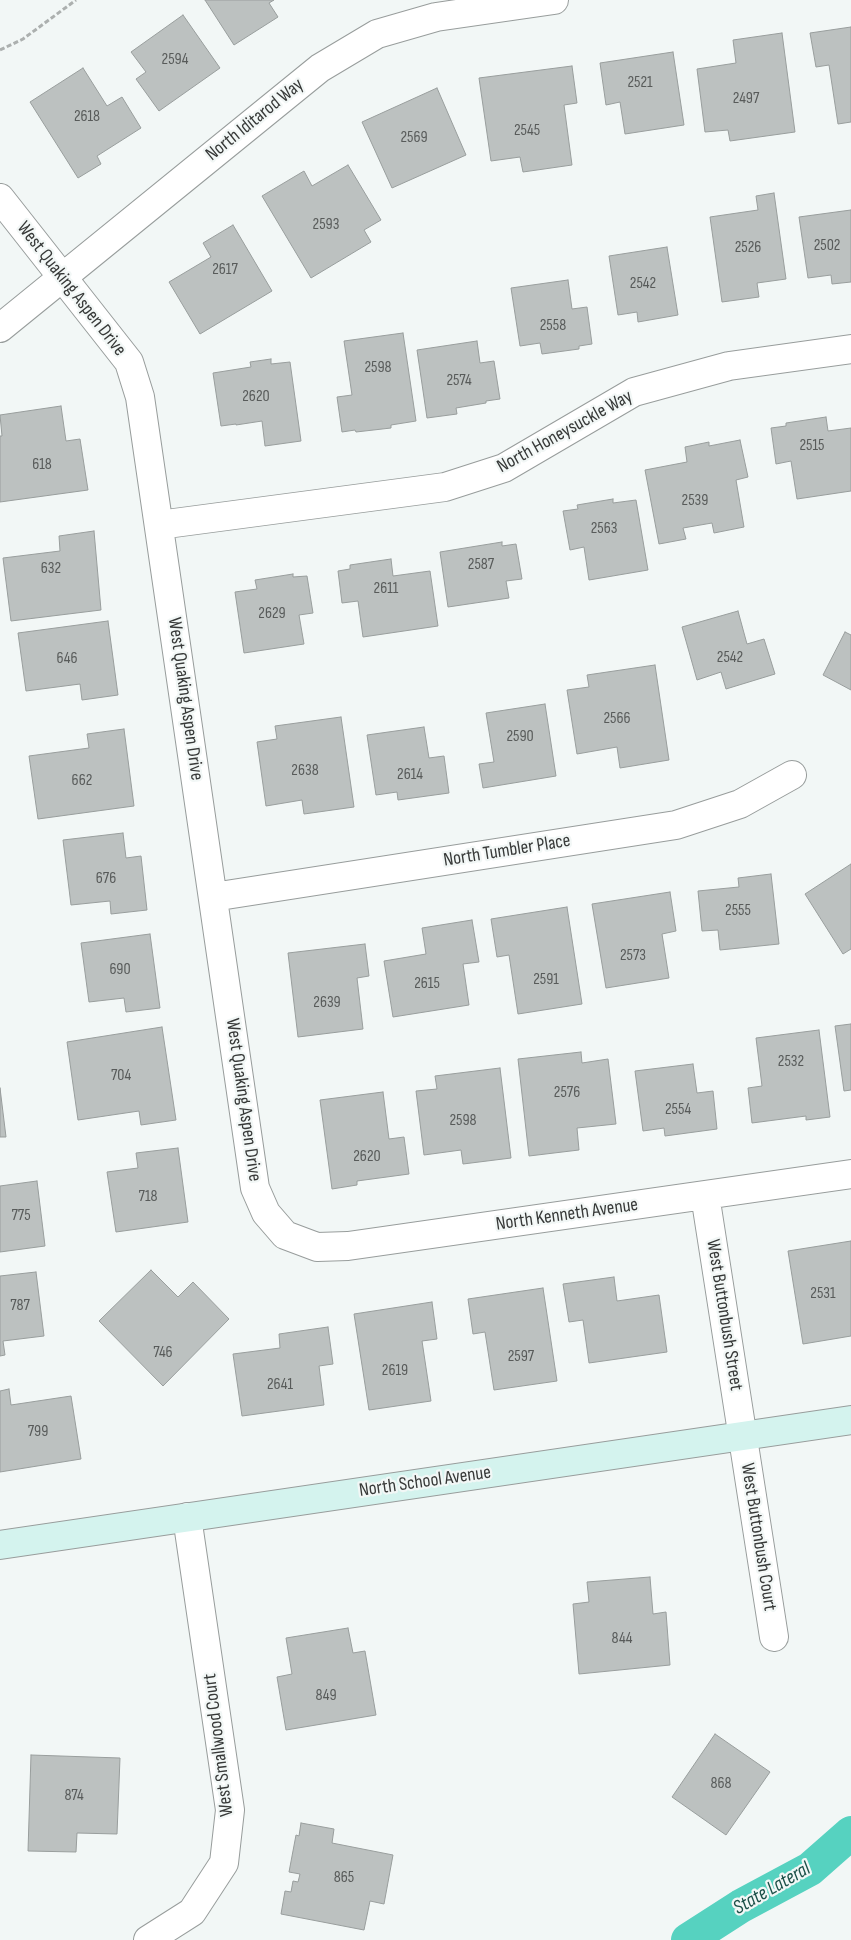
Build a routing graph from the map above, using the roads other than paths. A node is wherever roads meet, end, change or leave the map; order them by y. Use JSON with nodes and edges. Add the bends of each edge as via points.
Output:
{"nodes":[{"id":1,"x":554,"y":0,"type":"edge"},
{"id":2,"x":0,"y":198,"type":"edge"},
{"id":3,"x":62,"y":277,"type":"junction"},
{"id":4,"x":0,"y":328,"type":"edge"},
{"id":5,"x":851,"y":349,"type":"edge"},
{"id":6,"x":159,"y":525,"type":"junction"},
{"id":7,"x":792,"y":775,"type":"dead end"},
{"id":8,"x":213,"y":897,"type":"junction"},
{"id":9,"x":851,"y":1174,"type":"edge"},
{"id":10,"x":705,"y":1195,"type":"junction"},
{"id":11,"x":285,"y":1235,"type":"joint"},
{"id":12,"x":851,"y":1420,"type":"edge"},
{"id":13,"x":742,"y":1436,"type":"junction"},
{"id":14,"x":188,"y":1518,"type":"junction"},
{"id":15,"x":0,"y":1545,"type":"edge"},
{"id":16,"x":774,"y":1637,"type":"dead end"},
{"id":17,"x":148,"y":1940,"type":"edge"}],
"edges":[{"from":1,"to":3,"type":"street","name":"North Iditarod Way","via":[[436,17],[377,34],[320,68]]},
{"from":2,"to":3,"type":"street","name":"West Quaking Aspen Drive"},
{"from":3,"to":4,"type":"street","name":"North Iditarod Way"},
{"from":3,"to":6,"type":"street","name":"West Quaking Aspen Drive","via":[[129,362],[140,397]]},
{"from":5,"to":6,"type":"street","name":"North Honeysuckle Way","via":[[730,366],[634,392],[504,468],[445,487]]},
{"from":6,"to":8,"type":"street","name":"West Quaking Aspen Drive"},
{"from":7,"to":8,"type":"street","name":"North Tumbler Place","via":[[740,804],[676,825]]},
{"from":8,"to":11,"type":"street","name":"West Quaking Aspen Drive","via":[[255,1188],[266,1213]]},
{"from":9,"to":10,"type":"street","name":"North Kenneth Avenue"},
{"from":10,"to":11,"type":"street","name":"North Kenneth Avenue","via":[[348,1246],[318,1247]]},
{"from":10,"to":13,"type":"street","name":"West Buttonbush Street"},
{"from":12,"to":13,"type":"street","name":"North School Avenue"},
{"from":13,"to":14,"type":"street","name":"North School Avenue"},
{"from":13,"to":16,"type":"street","name":"West Buttonbush Court"},
{"from":14,"to":15,"type":"street","name":"North School Avenue"},
{"from":14,"to":17,"type":"street","name":"West Smallwood Court","via":[[230,1810],[224,1863],[192,1912]]}]}
